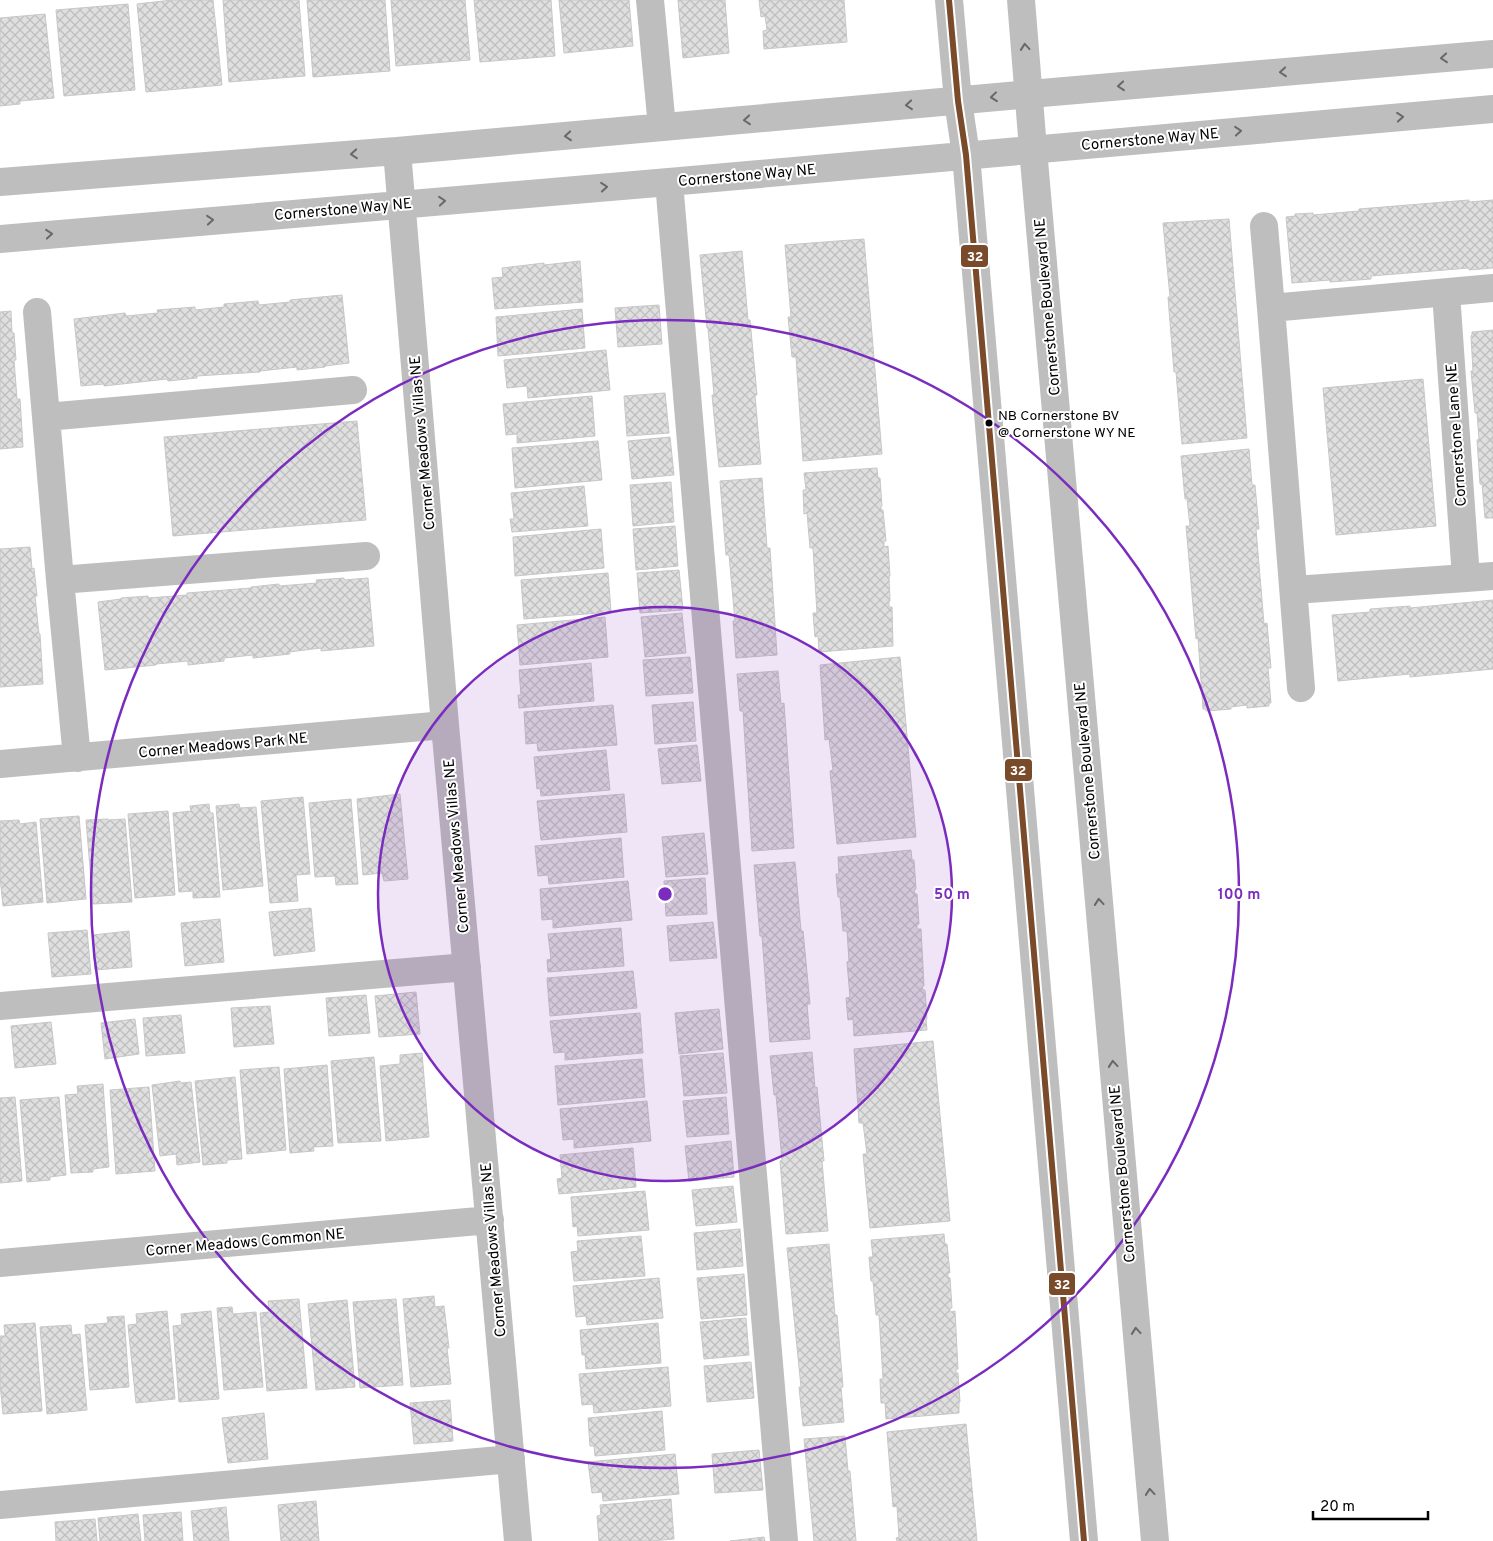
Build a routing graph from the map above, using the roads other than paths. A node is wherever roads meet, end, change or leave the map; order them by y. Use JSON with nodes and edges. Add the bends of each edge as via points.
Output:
{"nodes":[{"id":1,"x":650,"y":0,"type":"edge"},
{"id":2,"x":949,"y":0,"type":"edge"},
{"id":3,"x":1021,"y":0,"type":"edge"},
{"id":4,"x":1493,"y":54,"type":"edge"},
{"id":5,"x":1030,"y":94,"type":"junction"},
{"id":6,"x":958,"y":101,"type":"junction"},
{"id":7,"x":1493,"y":109,"type":"edge"},
{"id":8,"x":662,"y":127,"type":"junction"},
{"id":9,"x":1033,"y":149,"type":"junction"},
{"id":10,"x":397,"y":151,"type":"junction"},
{"id":11,"x":966,"y":154,"type":"junction"},
{"id":12,"x":0,"y":182,"type":"edge"},
{"id":13,"x":669,"y":182,"type":"junction"},
{"id":14,"x":401,"y":204,"type":"junction"},
{"id":15,"x":1264,"y":226,"type":"dead end"},
{"id":16,"x":0,"y":239,"type":"edge"},
{"id":17,"x":1493,"y":288,"type":"edge"},
{"id":18,"x":1446,"y":293,"type":"junction"},
{"id":19,"x":1271,"y":308,"type":"junction"},
{"id":20,"x":37,"y":312,"type":"dead end"},
{"id":21,"x":354,"y":390,"type":"dead end"},
{"id":22,"x":46,"y":417,"type":"junction"},
{"id":23,"x":366,"y":556,"type":"dead end"},
{"id":24,"x":1493,"y":576,"type":"edge"},
{"id":25,"x":1466,"y":578,"type":"junction"},
{"id":26,"x":60,"y":580,"type":"junction"},
{"id":27,"x":1294,"y":590,"type":"junction"},
{"id":28,"x":1301,"y":688,"type":"dead end"},
{"id":29,"x":445,"y":725,"type":"junction"},
{"id":30,"x":77,"y":758,"type":"junction"},
{"id":31,"x":0,"y":764,"type":"edge"},
{"id":32,"x":467,"y":966,"type":"junction"},
{"id":33,"x":0,"y":1006,"type":"edge"},
{"id":34,"x":490,"y":1220,"type":"junction"},
{"id":35,"x":0,"y":1263,"type":"edge"},
{"id":36,"x":511,"y":1459,"type":"junction"},
{"id":37,"x":0,"y":1505,"type":"edge"},
{"id":38,"x":518,"y":1541,"type":"edge"},
{"id":39,"x":784,"y":1541,"type":"edge"},
{"id":40,"x":1084,"y":1541,"type":"edge"},
{"id":41,"x":1154,"y":1541,"type":"edge"}],
"edges":[{"from":1,"to":8,"type":"street"},
{"from":2,"to":6,"type":"street"},
{"from":5,"to":3,"type":"street","name":"Cornerstone Boulevard NE","one_way":true},
{"from":4,"to":5,"type":"street","one_way":true},
{"from":5,"to":6,"type":"street","one_way":true},
{"from":5,"to":9,"type":"street","name":"Cornerstone Boulevard NE"},
{"from":6,"to":8,"type":"street","one_way":true},
{"from":6,"to":11,"type":"street"},
{"from":9,"to":7,"type":"street","name":"Cornerstone Way NE","one_way":true},
{"from":8,"to":10,"type":"street","one_way":true},
{"from":9,"to":11,"type":"street","name":"Cornerstone Way NE"},
{"from":41,"to":9,"type":"street","name":"Cornerstone Boulevard NE","one_way":true},
{"from":10,"to":12,"type":"street","one_way":true},
{"from":10,"to":14,"type":"street","name":"Corner Meadows Villas NE"},
{"from":11,"to":13,"type":"street","name":"Cornerstone Way NE"},
{"from":11,"to":40,"type":"street"},
{"from":14,"to":13,"type":"street","name":"Cornerstone Way NE","one_way":true},
{"from":13,"to":39,"type":"street"},
{"from":16,"to":14,"type":"street","name":"Cornerstone Way NE","one_way":true},
{"from":14,"to":29,"type":"street","name":"Corner Meadows Villas NE"},
{"from":15,"to":19,"type":"street"},
{"from":17,"to":18,"type":"street"},
{"from":18,"to":19,"type":"street"},
{"from":18,"to":25,"type":"street","name":"Cornerstone Lane NE"},
{"from":19,"to":27,"type":"street"},
{"from":20,"to":22,"type":"street"},
{"from":21,"to":22,"type":"street"},
{"from":22,"to":26,"type":"street"},
{"from":23,"to":26,"type":"street"},
{"from":24,"to":25,"type":"street"},
{"from":25,"to":27,"type":"street"},
{"from":26,"to":30,"type":"street"},
{"from":27,"to":28,"type":"street"},
{"from":29,"to":30,"type":"street","name":"Corner Meadows Park NE"},
{"from":29,"to":32,"type":"street","name":"Corner Meadows Villas NE"},
{"from":30,"to":31,"type":"street","name":"Corner Meadows Park NE"},
{"from":32,"to":33,"type":"street"},
{"from":32,"to":34,"type":"street","name":"Corner Meadows Villas NE"},
{"from":34,"to":35,"type":"street","name":"Corner Meadows Common NE"},
{"from":34,"to":36,"type":"street","name":"Corner Meadows Villas NE"},
{"from":36,"to":37,"type":"street"},
{"from":36,"to":38,"type":"street","name":"Corner Meadows Villas NE"}]}
